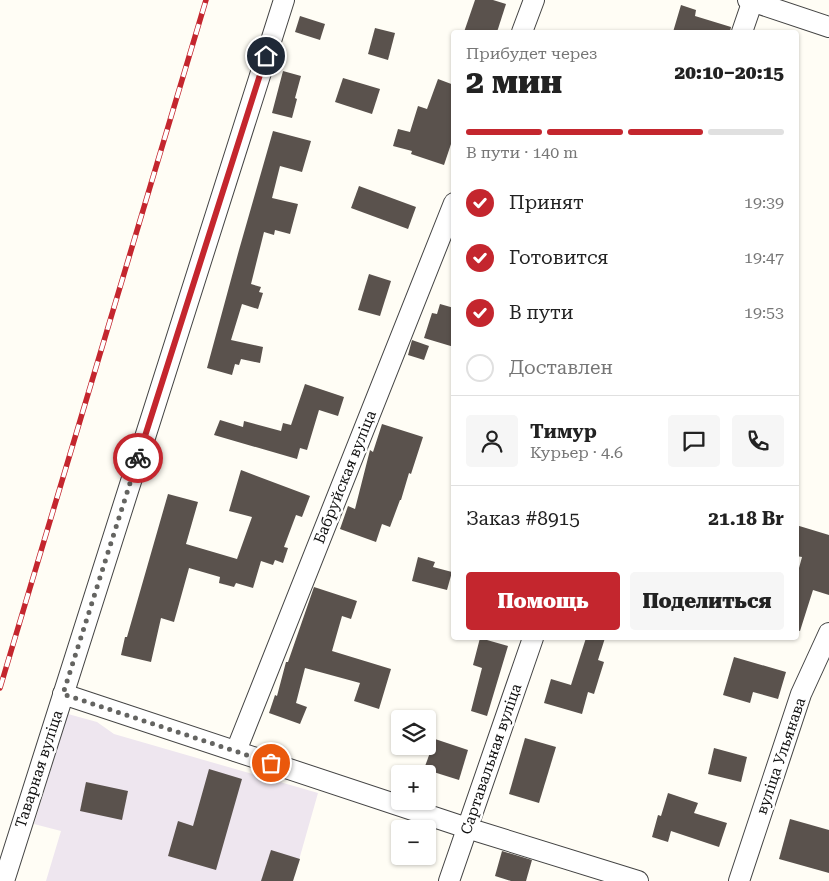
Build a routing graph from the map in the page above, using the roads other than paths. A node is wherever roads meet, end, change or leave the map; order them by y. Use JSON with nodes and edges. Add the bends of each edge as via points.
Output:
{"nodes":[{"id":1,"x":284,"y":0,"type":"edge"},
{"id":2,"x":534,"y":0,"type":"edge"},
{"id":3,"x":751,"y":1,"type":"edge"},
{"id":4,"x":829,"y":27,"type":"edge"},
{"id":5,"x":523,"y":30,"type":"edge"},
{"id":6,"x":743,"y":30,"type":"edge"},
{"id":7,"x":451,"y":211,"type":"edge"},
{"id":8,"x":829,"y":633,"type":"edge"},
{"id":9,"x":532,"y":640,"type":"edge"},
{"id":10,"x":63,"y":694,"type":"junction"},
{"id":11,"x":236,"y":751,"type":"junction"},
{"id":12,"x":467,"y":828,"type":"junction"},
{"id":13,"x":4,"y":881,"type":"edge"},
{"id":14,"x":449,"y":881,"type":"edge"},
{"id":15,"x":638,"y":881,"type":"edge"},
{"id":16,"x":739,"y":881,"type":"edge"}],
"edges":[{"from":1,"to":10,"type":"street","name":"Таварная вуліца"},
{"from":2,"to":5,"type":"street"},
{"from":3,"to":4,"type":"street"},
{"from":3,"to":6,"type":"street"},
{"from":7,"to":11,"type":"street","name":"Бабруйская вуліца"},
{"from":8,"to":16,"type":"street","name":"вуліца Ульянава","via":[[801,694]]},
{"from":9,"to":12,"type":"street","name":"Сартавальная вуліца"},
{"from":10,"to":11,"type":"street"},
{"from":10,"to":13,"type":"street","name":"Таварная вуліца"},
{"from":11,"to":12,"type":"street"},
{"from":12,"to":14,"type":"street","name":"Сартавальная вуліца"},
{"from":12,"to":15,"type":"street"}]}
